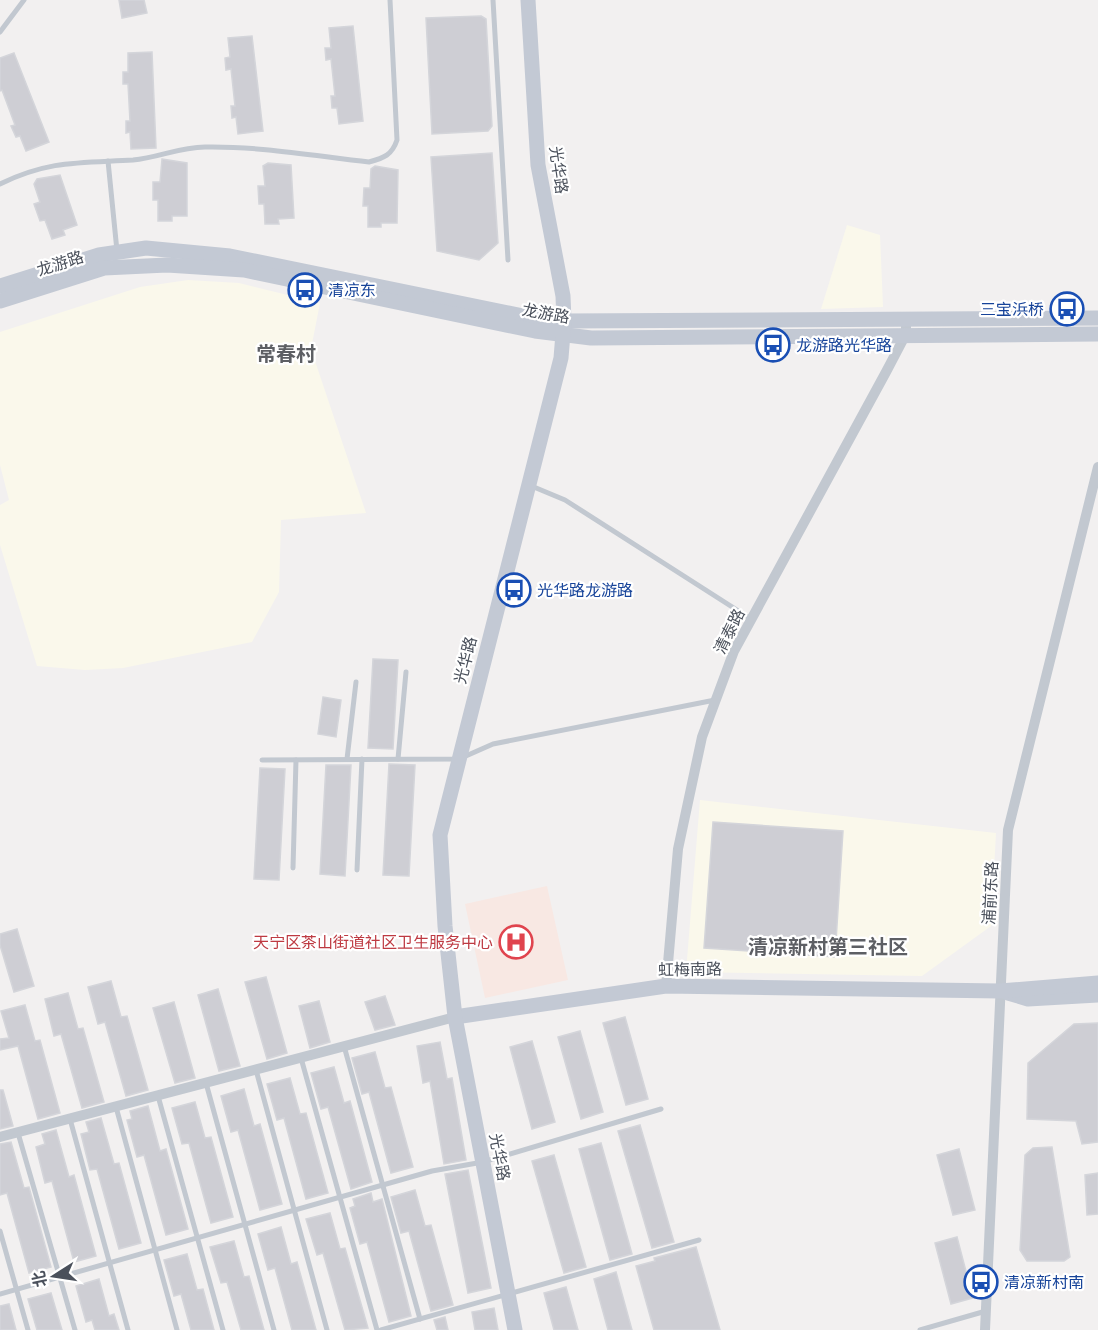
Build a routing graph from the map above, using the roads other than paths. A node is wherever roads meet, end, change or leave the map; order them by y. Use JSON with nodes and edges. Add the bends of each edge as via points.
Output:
{"nodes":[{"id":1,"x":24,"y":0,"type":"edge"},
{"id":2,"x":390,"y":0,"type":"edge"},
{"id":3,"x":493,"y":0,"type":"edge"},
{"id":4,"x":528,"y":0,"type":"edge"},
{"id":5,"x":0,"y":32,"type":"edge"},
{"id":6,"x":108,"y":161,"type":"junction"},
{"id":7,"x":0,"y":184,"type":"edge"},
{"id":8,"x":117,"y":252,"type":"junction"},
{"id":9,"x":508,"y":260,"type":"dead end"},
{"id":10,"x":0,"y":286,"type":"edge"},
{"id":11,"x":0,"y":301,"type":"edge"},
{"id":12,"x":1098,"y":318,"type":"edge"},
{"id":13,"x":906,"y":327,"type":"junction"},
{"id":14,"x":564,"y":329,"type":"junction"},
{"id":15,"x":1098,"y":334,"type":"edge"},
{"id":16,"x":1098,"y":467,"type":"edge"},
{"id":17,"x":528,"y":485,"type":"junction"},
{"id":18,"x":751,"y":619,"type":"junction"},
{"id":19,"x":406,"y":672,"type":"dead end"},
{"id":20,"x":356,"y":682,"type":"dead end"},
{"id":21,"x":716,"y":700,"type":"junction"},
{"id":22,"x":347,"y":759,"type":"junction"},
{"id":23,"x":362,"y":759,"type":"junction"},
{"id":24,"x":398,"y":759,"type":"junction"},
{"id":25,"x":459,"y":759,"type":"junction"},
{"id":26,"x":262,"y":760,"type":"dead end"},
{"id":27,"x":296,"y":760,"type":"junction"},
{"id":28,"x":293,"y":868,"type":"dead end"},
{"id":29,"x":357,"y":870,"type":"dead end"},
{"id":30,"x":1098,"y":983,"type":"edge"},
{"id":31,"x":666,"y":986,"type":"junction"},
{"id":32,"x":1000,"y":991,"type":"junction"},
{"id":33,"x":1098,"y":995,"type":"edge"},
{"id":34,"x":455,"y":1017,"type":"junction"},
{"id":35,"x":344,"y":1046,"type":"junction"},
{"id":36,"x":301,"y":1058,"type":"junction"},
{"id":37,"x":256,"y":1070,"type":"junction"},
{"id":38,"x":206,"y":1083,"type":"junction"},
{"id":39,"x":158,"y":1096,"type":"junction"},
{"id":40,"x":116,"y":1107,"type":"junction"},
{"id":41,"x":661,"y":1109,"type":"dead end"},
{"id":42,"x":70,"y":1119,"type":"junction"},
{"id":43,"x":18,"y":1133,"type":"junction"},
{"id":44,"x":0,"y":1137,"type":"edge"},
{"id":45,"x":483,"y":1162,"type":"junction"},
{"id":46,"x":383,"y":1185,"type":"junction"},
{"id":47,"x":340,"y":1198,"type":"junction"},
{"id":48,"x":294,"y":1210,"type":"junction"},
{"id":49,"x":245,"y":1224,"type":"junction"},
{"id":50,"x":0,"y":1232,"type":"edge"},
{"id":51,"x":198,"y":1238,"type":"junction"},
{"id":52,"x":699,"y":1240,"type":"dead end"},
{"id":53,"x":155,"y":1250,"type":"junction"},
{"id":54,"x":110,"y":1263,"type":"junction"},
{"id":55,"x":60,"y":1277,"type":"junction"},
{"id":56,"x":16,"y":1290,"type":"junction"},
{"id":57,"x":0,"y":1294,"type":"edge"},
{"id":58,"x":508,"y":1295,"type":"junction"},
{"id":59,"x":986,"y":1311,"type":"junction"},
{"id":60,"x":420,"y":1319,"type":"junction"},
{"id":61,"x":407,"y":1323,"type":"junction"},
{"id":62,"x":28,"y":1330,"type":"edge"},
{"id":63,"x":75,"y":1330,"type":"edge"},
{"id":64,"x":128,"y":1330,"type":"edge"},
{"id":65,"x":177,"y":1330,"type":"edge"},
{"id":66,"x":223,"y":1330,"type":"edge"},
{"id":67,"x":274,"y":1330,"type":"edge"},
{"id":68,"x":327,"y":1330,"type":"edge"},
{"id":69,"x":379,"y":1330,"type":"edge"},
{"id":70,"x":410,"y":1330,"type":"edge"},
{"id":71,"x":515,"y":1330,"type":"edge"},
{"id":72,"x":920,"y":1330,"type":"edge"},
{"id":73,"x":985,"y":1330,"type":"edge"}],
"edges":[{"from":1,"to":5,"type":"lane"},
{"from":2,"to":6,"type":"lane","via":[[397,140],[393,151],[384,158],[369,162],[207,147],[177,148],[137,160]]},
{"from":3,"to":9,"type":"lane"},
{"from":4,"to":14,"type":"main road","name":"光华路","via":[[538,165],[563,296]]},
{"from":6,"to":7,"type":"lane","via":[[51,164]]},
{"from":6,"to":8,"type":"lane"},
{"from":8,"to":10,"type":"main road","name":"龙游路"},
{"from":8,"to":14,"type":"main road","name":"龙游路","via":[[146,248],[230,255],[533,318]]},
{"from":11,"to":14,"type":"main road","name":"龙游路","via":[[104,268],[167,265],[244,270]]},
{"from":12,"to":13,"type":"main road","name":"龙游路"},
{"from":13,"to":14,"type":"main road","name":"龙游路"},
{"from":13,"to":15,"type":"main road","name":"龙游路"},
{"from":13,"to":18,"type":"street","name":"清泰路"},
{"from":14,"to":17,"type":"main road","name":"光华路","via":[[561,358]]},
{"from":16,"to":32,"type":"street","name":"浦前东路","via":[[1008,830]]},
{"from":17,"to":18,"type":"lane","via":[[565,500]]},
{"from":17,"to":25,"type":"main road","name":"光华路"},
{"from":18,"to":21,"type":"street","name":"清泰路"},
{"from":19,"to":24,"type":"lane"},
{"from":20,"to":22,"type":"lane"},
{"from":21,"to":25,"type":"lane","via":[[493,744]]},
{"from":21,"to":31,"type":"street","name":"清泰路","via":[[702,737],[678,849]]},
{"from":22,"to":23,"type":"lane"},
{"from":22,"to":27,"type":"lane"},
{"from":23,"to":24,"type":"lane"},
{"from":23,"to":29,"type":"lane"},
{"from":24,"to":25,"type":"lane"},
{"from":25,"to":34,"type":"main road","name":"光华路","via":[[440,835]]},
{"from":26,"to":27,"type":"lane"},
{"from":27,"to":28,"type":"lane"},
{"from":30,"to":32,"type":"main road","name":"虹梅南路"},
{"from":31,"to":32,"type":"main road","name":"虹梅南路"},
{"from":31,"to":34,"type":"main road","name":"虹梅南路"},
{"from":32,"to":33,"type":"main road","name":"虹梅南路","via":[[1028,999]]},
{"from":32,"to":59,"type":"street","name":"浦前东路"},
{"from":34,"to":35,"type":"street"},
{"from":34,"to":45,"type":"main road","name":"光华路"},
{"from":35,"to":36,"type":"street"},
{"from":35,"to":46,"type":"lane"},
{"from":36,"to":37,"type":"street"},
{"from":36,"to":47,"type":"lane"},
{"from":37,"to":38,"type":"street"},
{"from":37,"to":48,"type":"lane"},
{"from":38,"to":39,"type":"street"},
{"from":38,"to":49,"type":"lane"},
{"from":39,"to":40,"type":"street"},
{"from":39,"to":51,"type":"lane"},
{"from":40,"to":42,"type":"street"},
{"from":40,"to":53,"type":"lane"},
{"from":41,"to":45,"type":"lane"},
{"from":42,"to":43,"type":"street"},
{"from":42,"to":54,"type":"lane"},
{"from":43,"to":44,"type":"street"},
{"from":43,"to":55,"type":"lane"},
{"from":45,"to":46,"type":"lane"},
{"from":45,"to":58,"type":"main road","name":"光华路"},
{"from":46,"to":47,"type":"lane"},
{"from":46,"to":60,"type":"lane"},
{"from":47,"to":48,"type":"lane"},
{"from":47,"to":69,"type":"lane"},
{"from":48,"to":49,"type":"lane"},
{"from":48,"to":68,"type":"lane"},
{"from":49,"to":51,"type":"lane"},
{"from":49,"to":67,"type":"lane"},
{"from":50,"to":56,"type":"lane"},
{"from":51,"to":53,"type":"lane"},
{"from":51,"to":66,"type":"lane"},
{"from":52,"to":58,"type":"lane"},
{"from":53,"to":54,"type":"lane"},
{"from":53,"to":65,"type":"lane"},
{"from":54,"to":55,"type":"lane"},
{"from":54,"to":64,"type":"lane"},
{"from":55,"to":56,"type":"lane"},
{"from":55,"to":63,"type":"lane"},
{"from":56,"to":57,"type":"lane"},
{"from":56,"to":62,"type":"lane"},
{"from":58,"to":60,"type":"lane"},
{"from":58,"to":71,"type":"main road","name":"光华路"},
{"from":59,"to":72,"type":"lane"},
{"from":59,"to":73,"type":"street","name":"浦前东路"},
{"from":60,"to":61,"type":"lane"},
{"from":61,"to":69,"type":"lane"},
{"from":61,"to":70,"type":"lane"}]}
